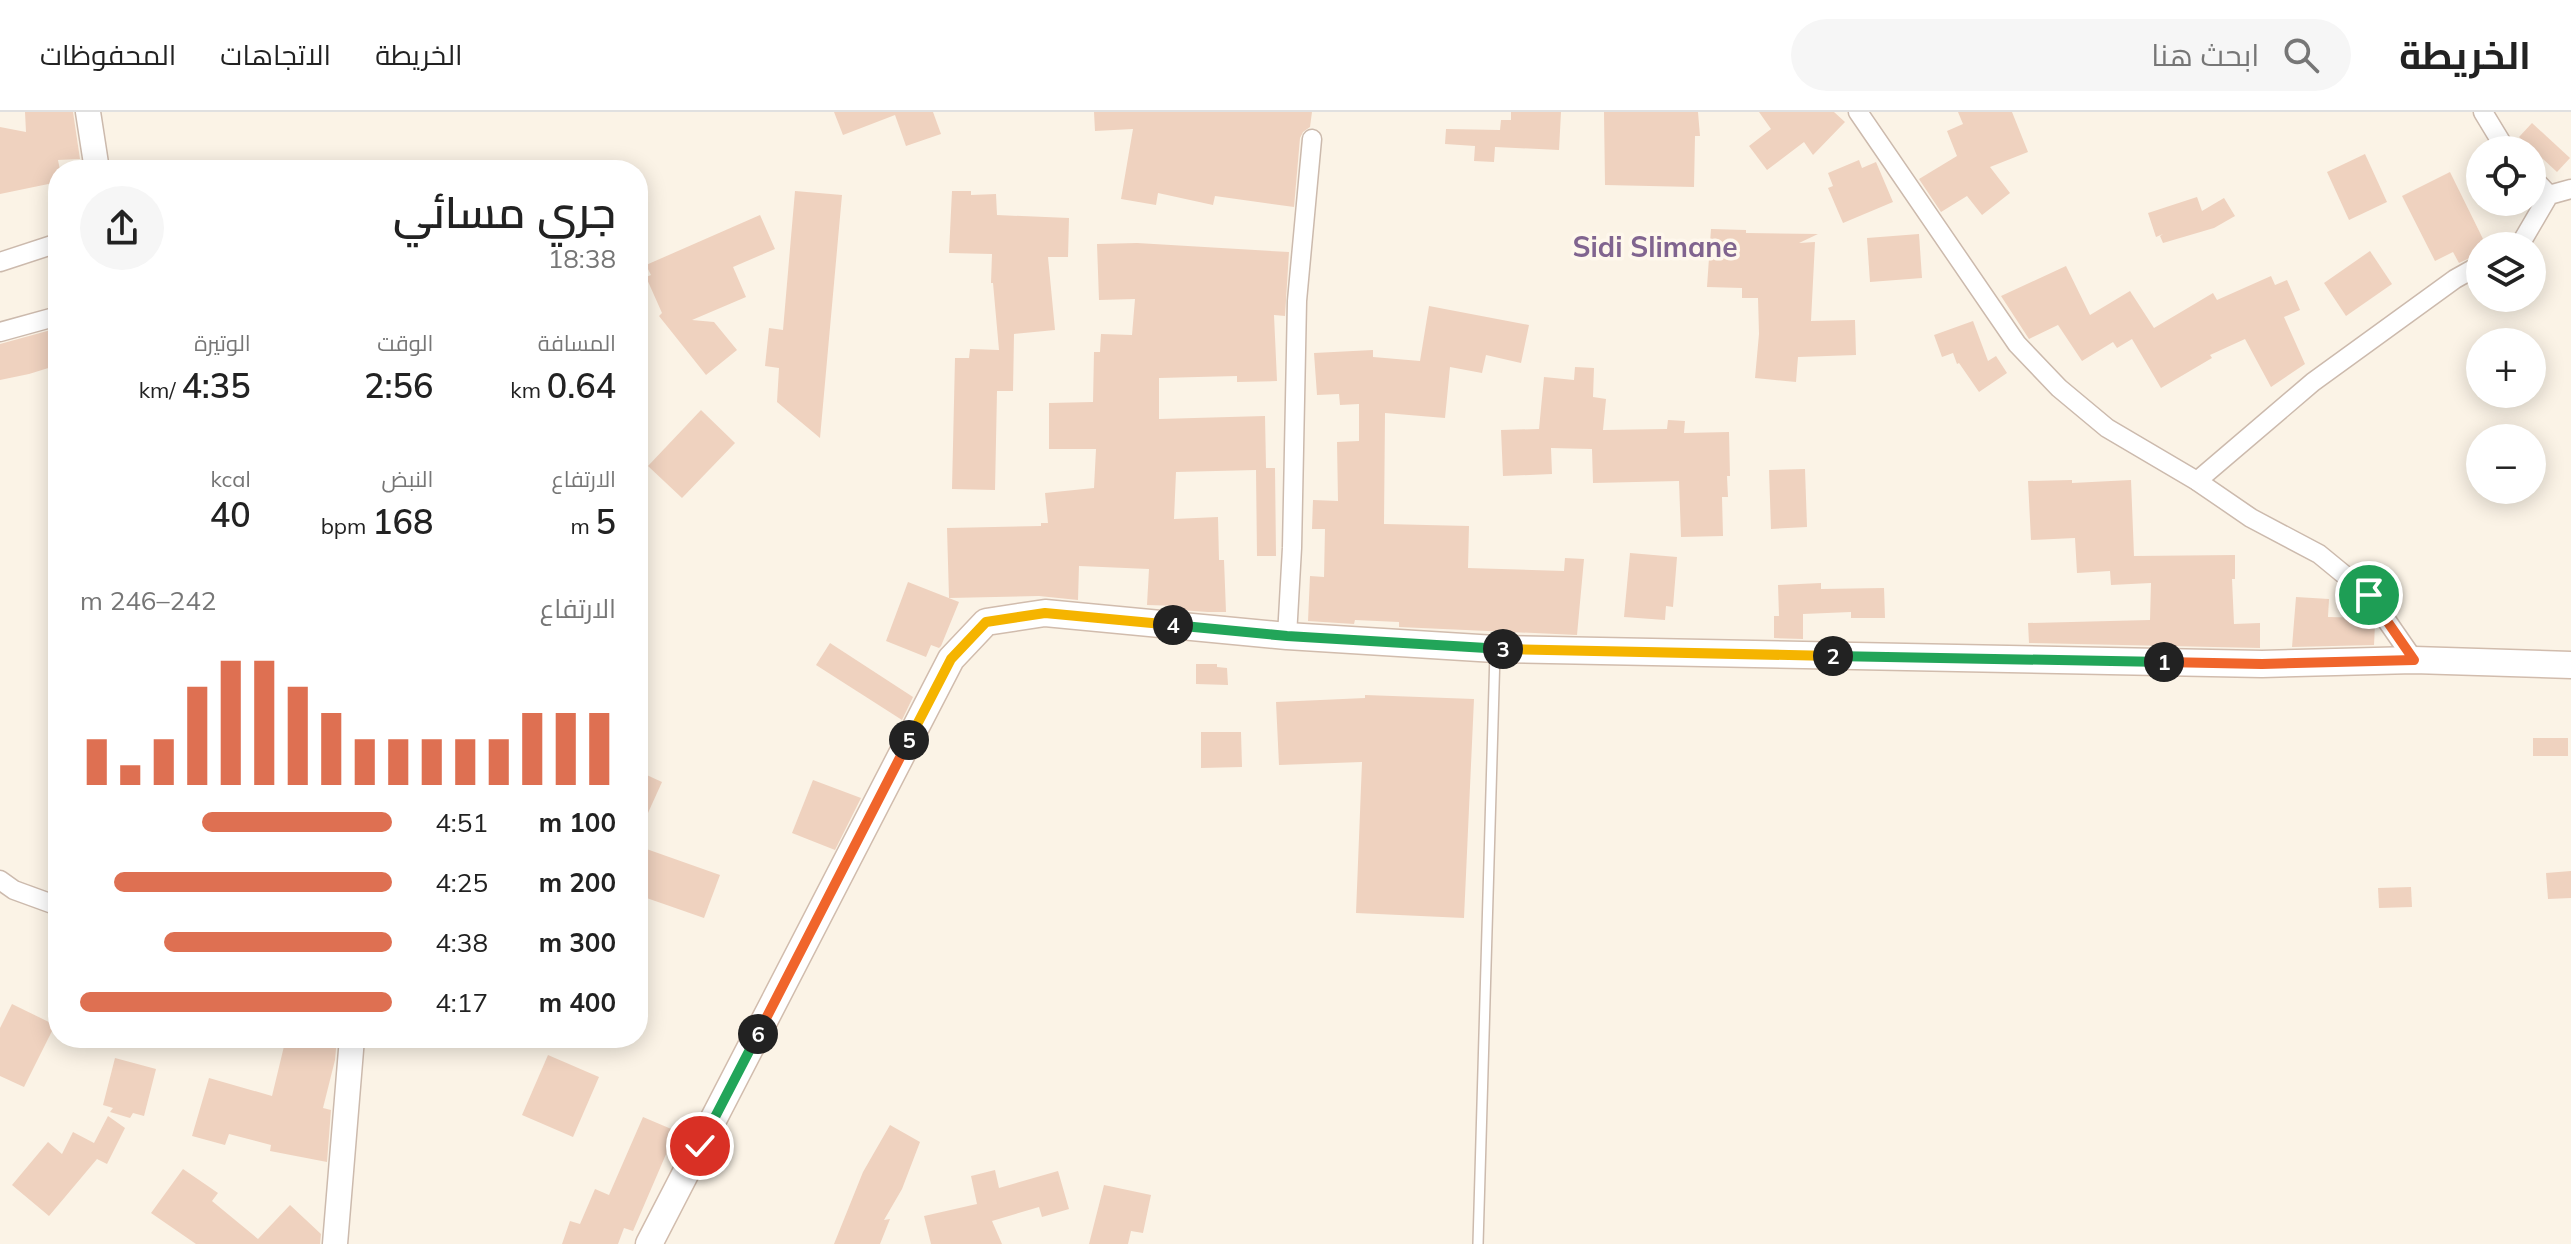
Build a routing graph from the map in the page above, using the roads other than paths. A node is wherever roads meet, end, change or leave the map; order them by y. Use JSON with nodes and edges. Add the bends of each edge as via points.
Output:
{"nodes":[{"id":1,"x":88,"y":112,"type":"edge"},
{"id":2,"x":1858,"y":112,"type":"edge"},
{"id":3,"x":2483,"y":112,"type":"edge"},
{"id":4,"x":2498,"y":136,"type":"edge"},
{"id":5,"x":1312,"y":139,"type":"dead end"},
{"id":6,"x":95,"y":160,"type":"edge"},
{"id":7,"x":2571,"y":189,"type":"edge"},
{"id":8,"x":2546,"y":192,"type":"edge"},
{"id":9,"x":2549,"y":195,"type":"junction"},
{"id":10,"x":2527,"y":232,"type":"edge"},
{"id":11,"x":48,"y":246,"type":"edge"},
{"id":12,"x":0,"y":262,"type":"edge"},
{"id":13,"x":2466,"y":273,"type":"edge"},
{"id":14,"x":48,"y":319,"type":"edge"},
{"id":15,"x":0,"y":332,"type":"edge"},
{"id":16,"x":2197,"y":481,"type":"junction"},
{"id":17,"x":1287,"y":636,"type":"junction"},
{"id":18,"x":1495,"y":649,"type":"junction"},
{"id":19,"x":2414,"y":660,"type":"junction"},
{"id":20,"x":2571,"y":665,"type":"edge"},
{"id":21,"x":0,"y":880,"type":"edge"},
{"id":22,"x":48,"y":902,"type":"edge"},
{"id":23,"x":351,"y":1048,"type":"edge"},
{"id":24,"x":335,"y":1244,"type":"edge"},
{"id":25,"x":649,"y":1244,"type":"edge"},
{"id":26,"x":1478,"y":1244,"type":"edge"}],
"edges":[{"from":1,"to":6,"type":"street"},
{"from":2,"to":16,"type":"street","via":[[2017,344],[2107,428]]},
{"from":3,"to":4,"type":"street"},
{"from":5,"to":17,"type":"street","via":[[1297,301]]},
{"from":7,"to":9,"type":"street"},
{"from":8,"to":9,"type":"street"},
{"from":9,"to":10,"type":"street"},
{"from":11,"to":12,"type":"street"},
{"from":13,"to":16,"type":"street","via":[[2313,382]]},
{"from":14,"to":15,"type":"street"},
{"from":16,"to":19,"type":"street","via":[[2251,518],[2319,554],[2369,595]]},
{"from":17,"to":18,"type":"main road"},
{"from":17,"to":25,"type":"main road","via":[[1045,613],[986,622],[951,659]]},
{"from":18,"to":19,"type":"main road","via":[[2262,664]]},
{"from":18,"to":26,"type":"lane"},
{"from":19,"to":20,"type":"main road"},
{"from":21,"to":22,"type":"street"},
{"from":23,"to":24,"type":"street"}]}
